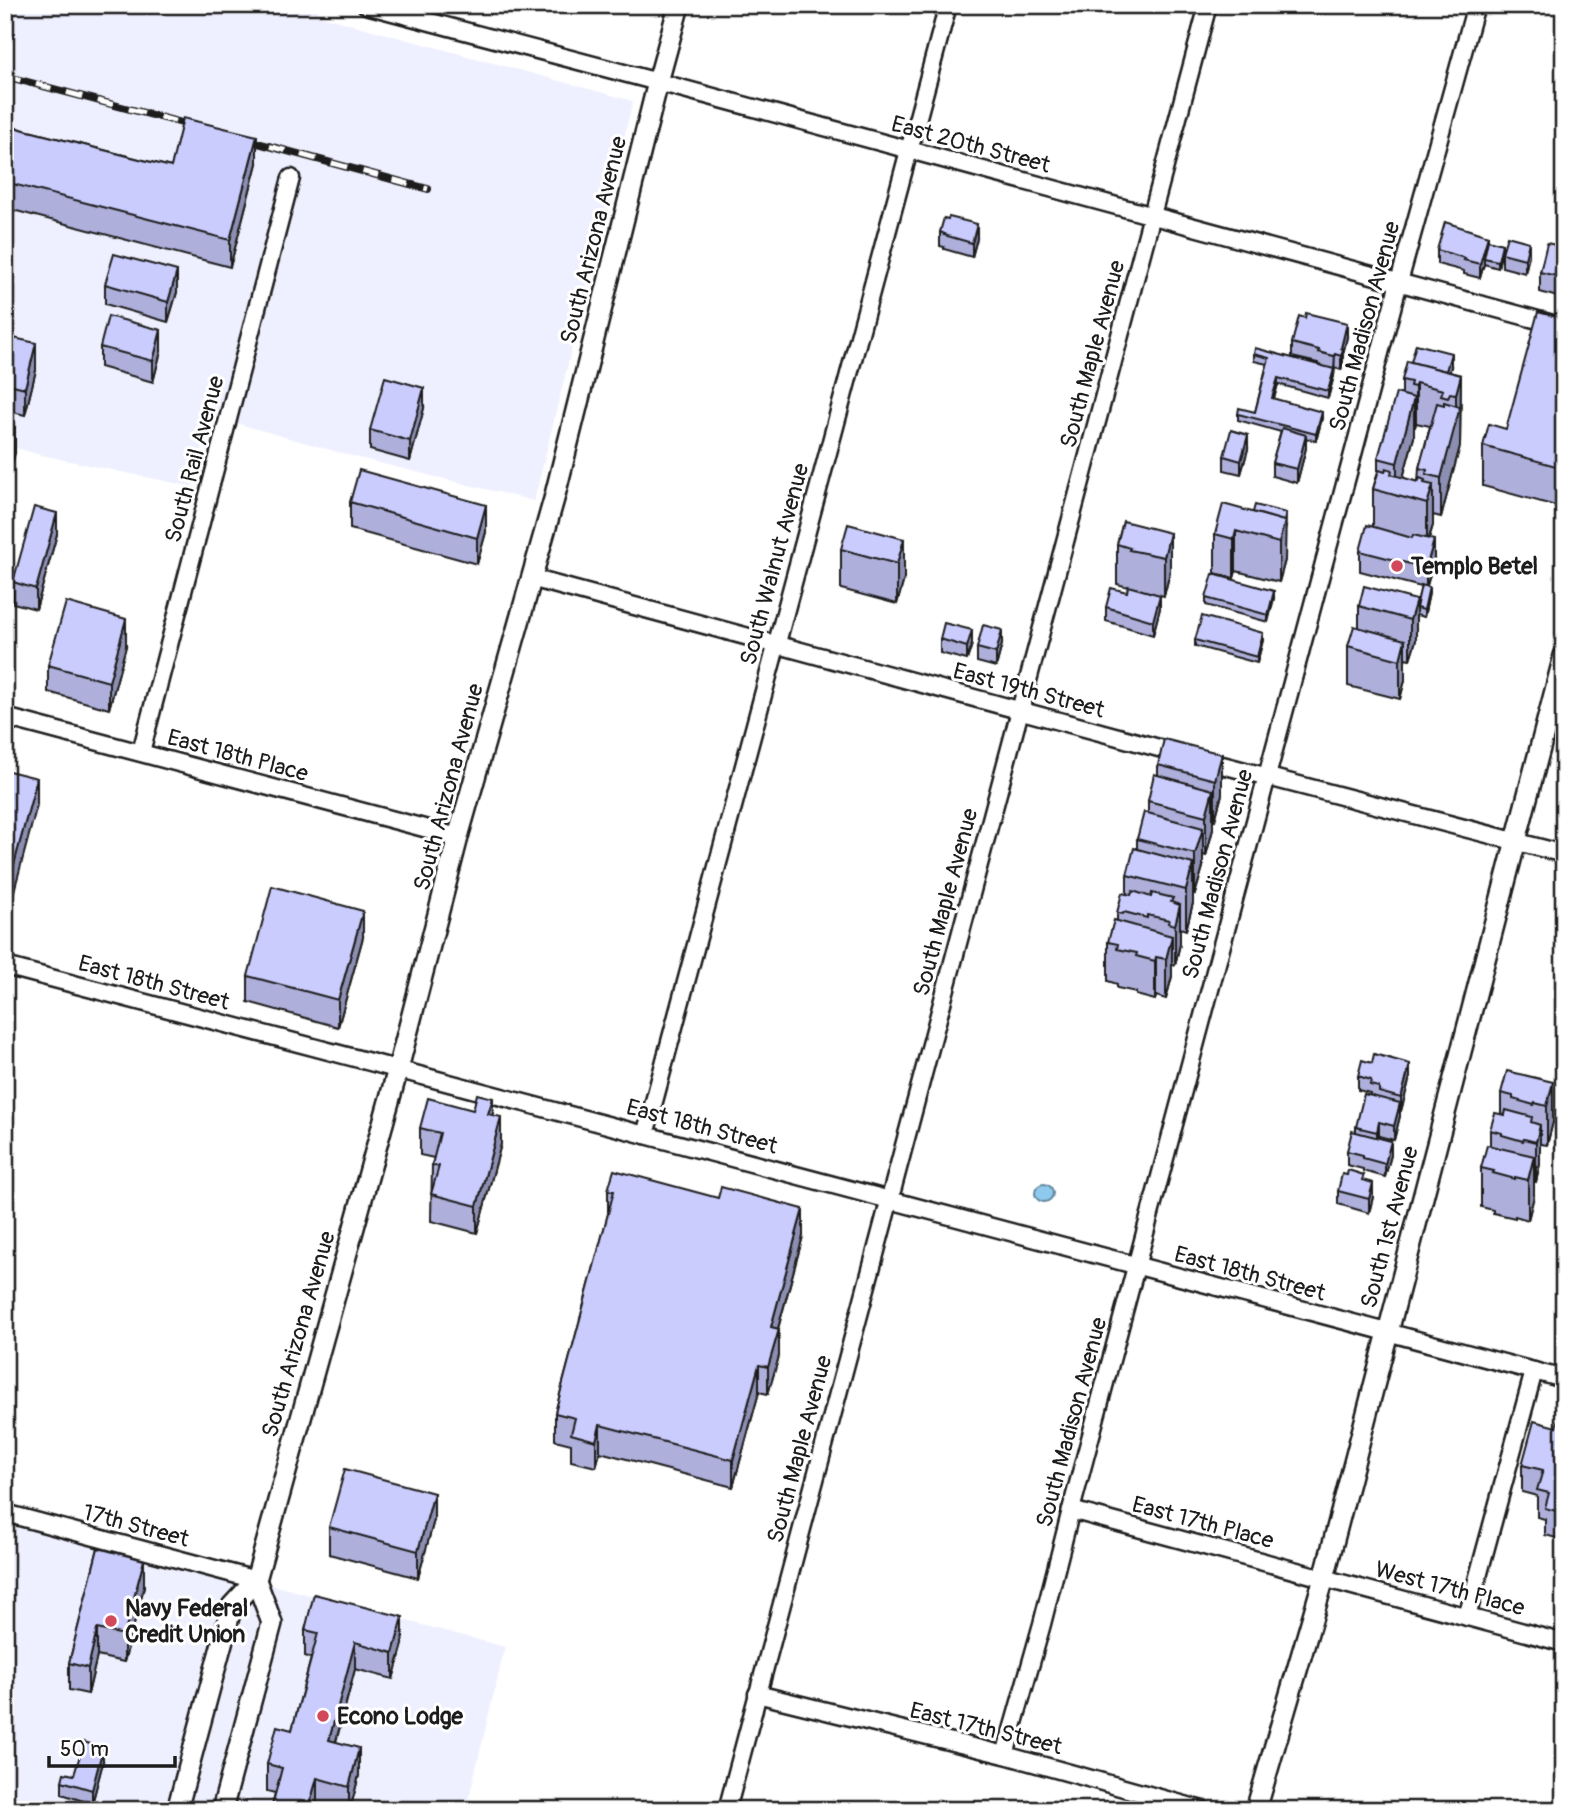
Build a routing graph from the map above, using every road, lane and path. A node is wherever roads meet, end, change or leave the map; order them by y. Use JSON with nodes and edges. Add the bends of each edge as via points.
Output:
{"nodes":[{"id":1,"x":366,"y":5,"type":"edge"},
{"id":2,"x":679,"y":5,"type":"edge"},
{"id":3,"x":948,"y":5,"type":"edge"},
{"id":4,"x":1208,"y":5,"type":"edge"},
{"id":5,"x":1476,"y":5,"type":"edge"},
{"id":6,"x":658,"y":82,"type":"junction"},
{"id":7,"x":909,"y":151,"type":"junction"},
{"id":8,"x":291,"y":178,"type":"dead end"},
{"id":9,"x":1152,"y":216,"type":"junction"},
{"id":10,"x":1399,"y":282,"type":"junction"},
{"id":11,"x":1564,"y":327,"type":"edge"},
{"id":12,"x":531,"y":578,"type":"junction"},
{"id":13,"x":776,"y":644,"type":"junction"},
{"id":14,"x":1564,"y":656,"type":"edge"},
{"id":15,"x":1020,"y":711,"type":"junction"},
{"id":16,"x":5,"y":718,"type":"edge"},
{"id":17,"x":141,"y":752,"type":"junction"},
{"id":18,"x":1267,"y":777,"type":"junction"},
{"id":19,"x":458,"y":838,"type":"junction"},
{"id":20,"x":1516,"y":842,"type":"junction"},
{"id":21,"x":1564,"y":854,"type":"edge"},
{"id":22,"x":5,"y":966,"type":"edge"},
{"id":23,"x":398,"y":1069,"type":"junction"},
{"id":24,"x":645,"y":1135,"type":"junction"},
{"id":25,"x":889,"y":1200,"type":"junction"},
{"id":26,"x":1137,"y":1266,"type":"junction"},
{"id":27,"x":1387,"y":1332,"type":"junction"},
{"id":28,"x":1534,"y":1371,"type":"junction"},
{"id":29,"x":1564,"y":1379,"type":"edge"},
{"id":30,"x":1071,"y":1510,"type":"junction"},
{"id":31,"x":5,"y":1513,"type":"edge"},
{"id":32,"x":1324,"y":1578,"type":"junction"},
{"id":33,"x":256,"y":1580,"type":"junction"},
{"id":34,"x":1467,"y":1616,"type":"junction"},
{"id":35,"x":1564,"y":1643,"type":"edge"},
{"id":36,"x":757,"y":1694,"type":"junction"},
{"id":37,"x":1005,"y":1755,"type":"junction"},
{"id":38,"x":177,"y":1810,"type":"edge"},
{"id":39,"x":222,"y":1810,"type":"edge"},
{"id":40,"x":727,"y":1810,"type":"edge"},
{"id":41,"x":1203,"y":1810,"type":"edge"},
{"id":42,"x":1256,"y":1810,"type":"edge"}],
"edges":[{"from":1,"to":6,"type":"street","name":"East 20th Street"},
{"from":2,"to":6,"type":"street","name":"South Arizona Avenue"},
{"from":3,"to":7,"type":"street","name":"South Walnut Avenue"},
{"from":4,"to":9,"type":"street","name":"South Maple Avenue"},
{"from":5,"to":10,"type":"street","name":"South Madison Avenue"},
{"from":6,"to":7,"type":"street","name":"East 20th Street"},
{"from":6,"to":12,"type":"street","name":"South Arizona Avenue"},
{"from":7,"to":9,"type":"street","name":"East 20th Street"},
{"from":7,"to":13,"type":"street","name":"South Walnut Avenue"},
{"from":8,"to":17,"type":"street","name":"South Rail Avenue"},
{"from":9,"to":10,"type":"street","name":"East 20th Street"},
{"from":9,"to":15,"type":"street","name":"South Maple Avenue"},
{"from":10,"to":11,"type":"street","name":"East 20th Street"},
{"from":10,"to":18,"type":"street","name":"South Madison Avenue"},
{"from":12,"to":13,"type":"street","name":"East 19th Street"},
{"from":12,"to":19,"type":"street","name":"South Arizona Avenue"},
{"from":13,"to":15,"type":"street","name":"East 19th Street"},
{"from":13,"to":24,"type":"street","name":"South Walnut Avenue"},
{"from":14,"to":20,"type":"street","name":"South 1st Avenue"},
{"from":15,"to":18,"type":"street","name":"East 19th Street"},
{"from":15,"to":25,"type":"street","name":"South Maple Avenue"},
{"from":16,"to":17,"type":"street","name":"East 18th Place"},
{"from":17,"to":19,"type":"street","name":"East 18th Place"},
{"from":18,"to":20,"type":"street","name":"East 19th Street"},
{"from":18,"to":26,"type":"street","name":"South Madison Avenue"},
{"from":19,"to":23,"type":"street","name":"South Arizona Avenue"},
{"from":20,"to":21,"type":"street","name":"East 19th Street"},
{"from":20,"to":27,"type":"street","name":"South 1st Avenue"},
{"from":22,"to":23,"type":"street","name":"East 18th Street"},
{"from":23,"to":24,"type":"street","name":"East 18th Street"},
{"from":23,"to":33,"type":"street","name":"South Arizona Avenue"},
{"from":24,"to":25,"type":"street","name":"East 18th Street"},
{"from":25,"to":26,"type":"street","name":"East 18th Street"},
{"from":25,"to":36,"type":"street","name":"South Maple Avenue"},
{"from":26,"to":27,"type":"street","name":"East 18th Street"},
{"from":26,"to":30,"type":"street","name":"South Madison Avenue"},
{"from":27,"to":28,"type":"street","name":"East 18th Street"},
{"from":27,"to":32,"type":"street","name":"South 1st Avenue"},
{"from":28,"to":29,"type":"street","name":"East 18th Street"},
{"from":28,"to":34,"type":"street"},
{"from":30,"to":32,"type":"street","name":"East 17th Place"},
{"from":30,"to":37,"type":"street","name":"South Madison Avenue"},
{"from":31,"to":33,"type":"street","name":"17th Street"},
{"from":32,"to":34,"type":"street","name":"West 17th Place"},
{"from":32,"to":42,"type":"street","name":"South 1st Avenue"},
{"from":33,"to":38,"type":"street","name":"South Arizona Avenue","via":[[232,1606]]},
{"from":33,"to":39,"type":"street","via":[[272,1623]]},
{"from":34,"to":35,"type":"street","name":"West 17th Place"},
{"from":36,"to":37,"type":"street","name":"East 17th Street"},
{"from":36,"to":40,"type":"street","name":"South Maple Avenue"},
{"from":37,"to":41,"type":"street","name":"East 17th Street"}]}
